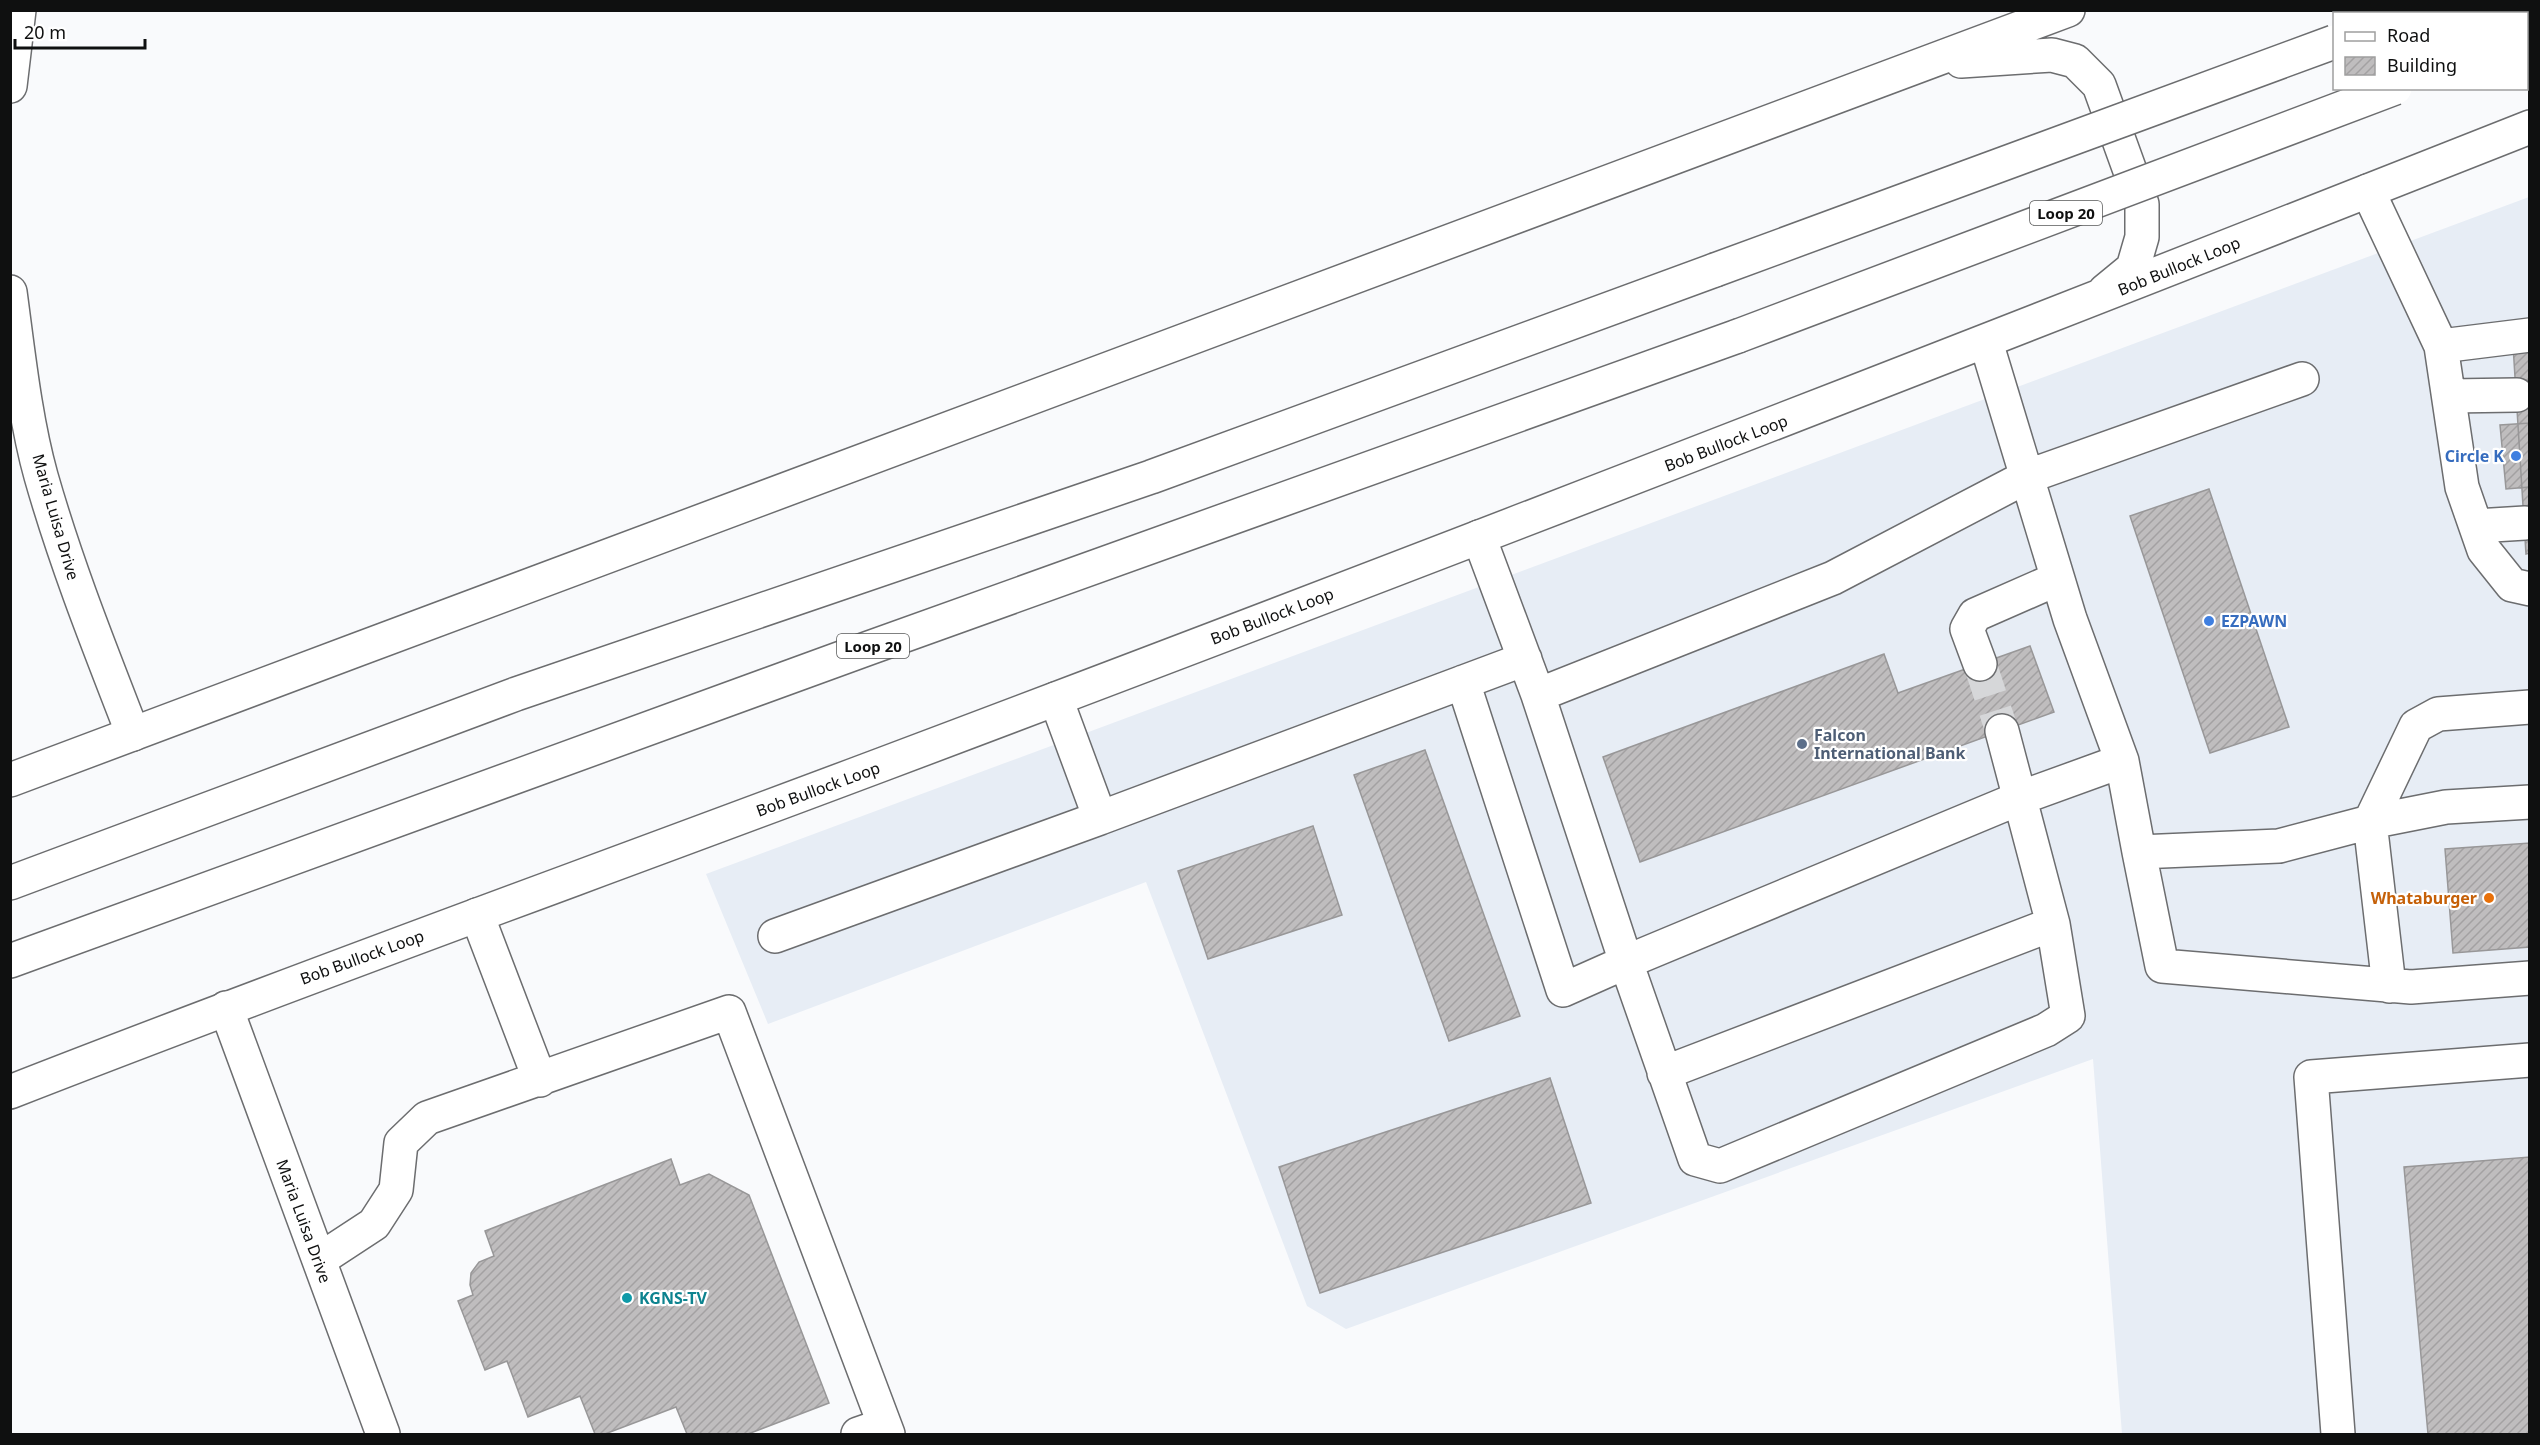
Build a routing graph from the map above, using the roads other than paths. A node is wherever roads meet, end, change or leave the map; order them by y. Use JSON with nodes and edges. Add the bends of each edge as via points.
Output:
{"nodes":[{"id":1,"x":20,"y":10,"type":"edge"},
{"id":2,"x":2068,"y":10,"type":"edge"},
{"id":3,"x":2333,"y":42,"type":"edge"},
{"id":4,"x":1923,"y":64,"type":"junction"},
{"id":5,"x":10,"y":86,"type":"edge"},
{"id":6,"x":2390,"y":90,"type":"edge"},
{"id":7,"x":2529,"y":127,"type":"edge"},
{"id":8,"x":2368,"y":191,"type":"junction"},
{"id":9,"x":10,"y":292,"type":"edge"},
{"id":10,"x":2094,"y":300,"type":"junction"},
{"id":11,"x":2529,"y":335,"type":"edge"},
{"id":12,"x":1986,"y":342,"type":"junction"},
{"id":13,"x":2441,"y":346,"type":"junction"},
{"id":14,"x":2302,"y":379,"type":"dead end"},
{"id":15,"x":2517,"y":395,"type":"dead end"},
{"id":16,"x":2449,"y":396,"type":"junction"},
{"id":17,"x":2026,"y":477,"type":"junction"},
{"id":18,"x":2525,"y":524,"type":"dead end"},
{"id":19,"x":2476,"y":526,"type":"junction"},
{"id":20,"x":1479,"y":537,"type":"junction"},
{"id":21,"x":2057,"y":579,"type":"junction"},
{"id":22,"x":2529,"y":589,"type":"edge"},
{"id":23,"x":1525,"y":658,"type":"junction"},
{"id":24,"x":1980,"y":664,"type":"tunnel mouth"},
{"id":25,"x":1463,"y":682,"type":"junction"},
{"id":26,"x":1538,"y":695,"type":"junction"},
{"id":27,"x":1056,"y":699,"type":"junction"},
{"id":28,"x":2529,"y":707,"type":"edge"},
{"id":29,"x":2002,"y":731,"type":"tunnel mouth"},
{"id":30,"x":133,"y":734,"type":"junction"},
{"id":31,"x":2122,"y":761,"type":"junction"},
{"id":32,"x":10,"y":780,"type":"edge"},
{"id":33,"x":2020,"y":798,"type":"junction"},
{"id":34,"x":2529,"y":802,"type":"edge"},
{"id":35,"x":1100,"y":819,"type":"junction"},
{"id":36,"x":2370,"y":822,"type":"junction"},
{"id":37,"x":2139,"y":852,"type":"junction"},
{"id":38,"x":10,"y":883,"type":"edge"},
{"id":39,"x":477,"y":915,"type":"junction"},
{"id":40,"x":2053,"y":924,"type":"junction"},
{"id":41,"x":775,"y":936,"type":"dead end"},
{"id":42,"x":10,"y":961,"type":"edge"},
{"id":43,"x":1626,"y":962,"type":"junction"},
{"id":44,"x":2529,"y":978,"type":"edge"},
{"id":45,"x":2389,"y":986,"type":"junction"},
{"id":46,"x":226,"y":1008,"type":"junction"},
{"id":47,"x":2529,"y":1060,"type":"edge"},
{"id":48,"x":1664,"y":1073,"type":"junction"},
{"id":49,"x":540,"y":1080,"type":"junction"},
{"id":50,"x":10,"y":1092,"type":"edge"},
{"id":51,"x":319,"y":1260,"type":"junction"},
{"id":52,"x":876,"y":1431,"type":"edge"},
{"id":53,"x":383,"y":1434,"type":"edge"},
{"id":54,"x":2338,"y":1434,"type":"edge"}],
"edges":[{"from":1,"to":5,"type":"main road"},
{"from":2,"to":4,"type":"main road"},
{"from":3,"to":38,"type":"main road","bridge":true,"via":[[1151,477],[516,694]]},
{"from":4,"to":10,"type":"main road","via":[[2052,55],[2075,61],[2099,85],[2142,204],[2142,237],[2133,268]]},
{"from":4,"to":30,"type":"main road"},
{"from":6,"to":42,"type":"main road","number":"Loop 20","bridge":true,"via":[[1738,336]]},
{"from":7,"to":8,"type":"main road","name":"Bob Bullock Loop"},
{"from":8,"to":10,"type":"main road","name":"Bob Bullock Loop"},
{"from":8,"to":13,"type":"main road"},
{"from":9,"to":30,"type":"main road","name":"Maria Luisa Drive","via":[[19,364],[41,475],[82,602]]},
{"from":10,"to":12,"type":"main road","name":"Bob Bullock Loop"},
{"from":11,"to":13,"type":"main road"},
{"from":12,"to":17,"type":"main road"},
{"from":12,"to":20,"type":"main road","name":"Bob Bullock Loop"},
{"from":13,"to":16,"type":"main road"},
{"from":14,"to":17,"type":"main road"},
{"from":15,"to":16,"type":"main road"},
{"from":16,"to":19,"type":"main road","via":[[2462,487]]},
{"from":17,"to":21,"type":"main road"},
{"from":17,"to":26,"type":"main road","via":[[1833,578]]},
{"from":18,"to":19,"type":"main road"},
{"from":19,"to":22,"type":"main road","via":[[2484,550],[2512,585]]},
{"from":20,"to":23,"type":"main road"},
{"from":20,"to":27,"type":"main road","name":"Bob Bullock Loop"},
{"from":21,"to":24,"type":"main road","via":[[1975,615],[1967,629]]},
{"from":21,"to":31,"type":"main road"},
{"from":23,"to":25,"type":"main road"},
{"from":23,"to":26,"type":"main road"},
{"from":25,"to":35,"type":"main road"},
{"from":25,"to":43,"type":"main road","via":[[1563,990]]},
{"from":26,"to":43,"type":"main road"},
{"from":27,"to":35,"type":"main road"},
{"from":27,"to":39,"type":"main road","name":"Bob Bullock Loop"},
{"from":28,"to":36,"type":"main road","via":[[2438,714],[2416,726]]},
{"from":29,"to":33,"type":"main road"},
{"from":30,"to":32,"type":"main road"},
{"from":31,"to":33,"type":"main road"},
{"from":31,"to":37,"type":"main road"},
{"from":33,"to":40,"type":"main road"},
{"from":33,"to":43,"type":"main road"},
{"from":34,"to":36,"type":"main road","via":[[2446,807]]},
{"from":35,"to":41,"type":"main road"},
{"from":36,"to":37,"type":"main road","via":[[2278,846]]},
{"from":36,"to":45,"type":"main road"},
{"from":37,"to":45,"type":"main road","via":[[2162,966]]},
{"from":39,"to":46,"type":"main road","name":"Bob Bullock Loop"},
{"from":39,"to":49,"type":"main road"},
{"from":40,"to":48,"type":"main road"},
{"from":40,"to":48,"type":"main road","via":[[2068,1016],[2046,1030],[1720,1166],[1695,1159]]},
{"from":43,"to":48,"type":"main road"},
{"from":44,"to":45,"type":"main road"},
{"from":46,"to":50,"type":"main road","name":"Bob Bullock Loop"},
{"from":46,"to":51,"type":"main road","name":"Maria Luisa Drive"},
{"from":47,"to":54,"type":"main road","via":[[2311,1077]]},
{"from":49,"to":51,"type":"main road","via":[[427,1118],[401,1143],[396,1190],[374,1224]]},
{"from":49,"to":52,"type":"main road","via":[[729,1012]]},
{"from":51,"to":53,"type":"main road","name":"Maria Luisa Drive"}]}
